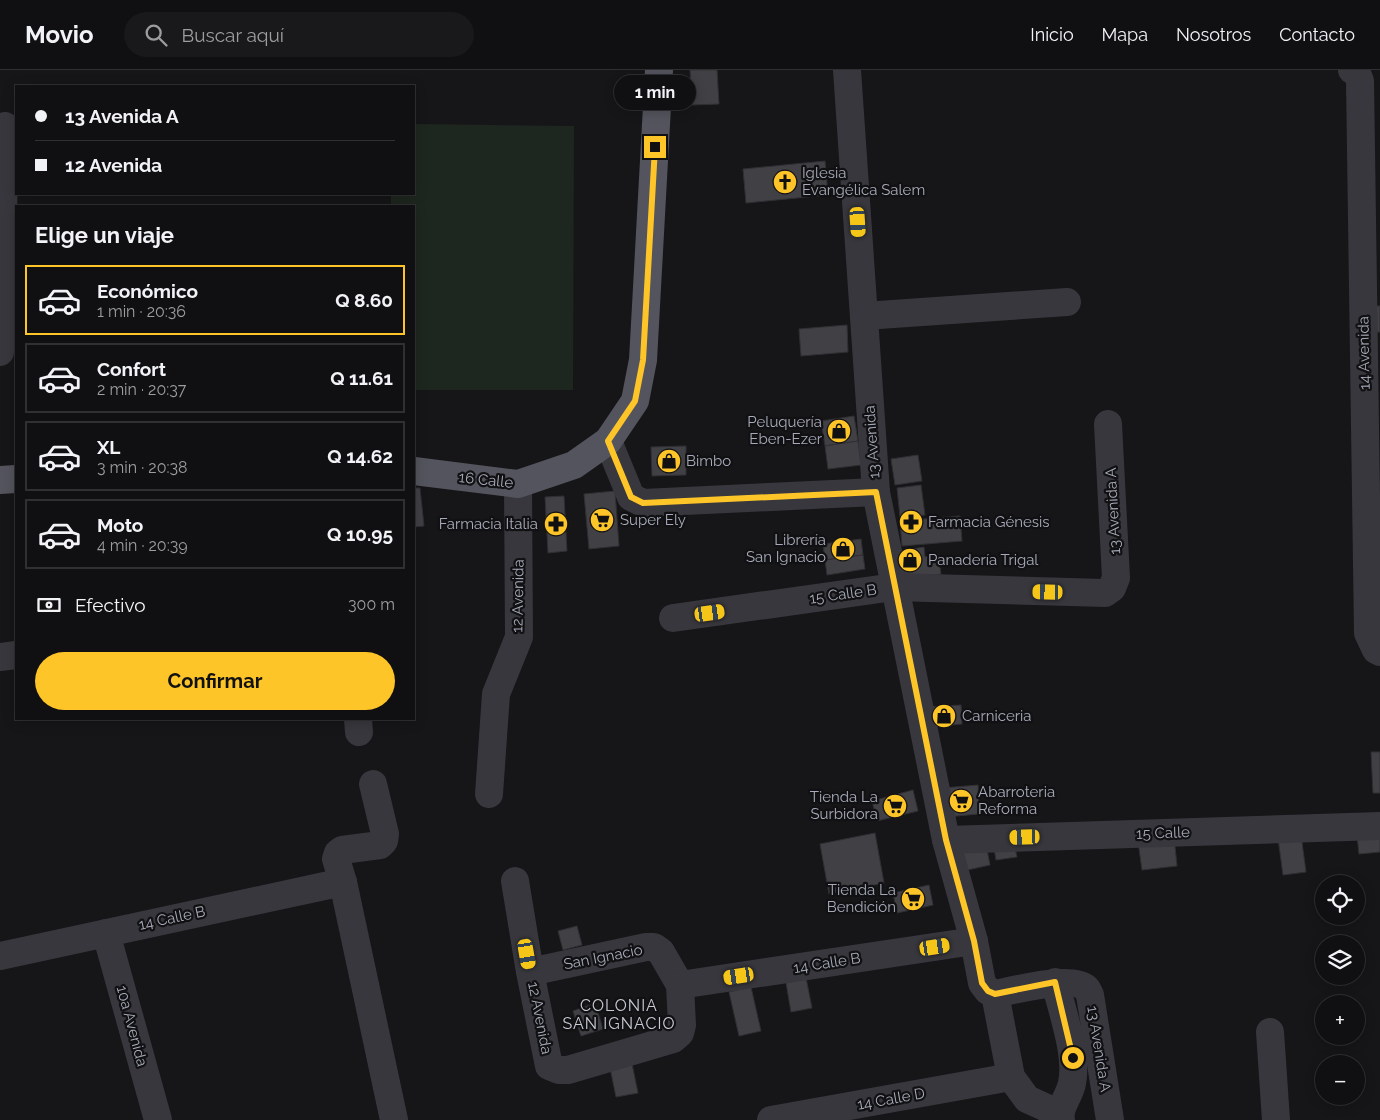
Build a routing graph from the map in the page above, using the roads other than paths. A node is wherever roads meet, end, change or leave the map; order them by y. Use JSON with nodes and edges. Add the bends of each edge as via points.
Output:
{"nodes":[{"id":1,"x":659,"y":70,"type":"edge"},
{"id":2,"x":847,"y":70,"type":"edge"},
{"id":3,"x":1355,"y":72,"type":"edge"},
{"id":4,"x":5,"y":126,"type":"dead end"},
{"id":5,"x":1067,"y":302,"type":"dead end"},
{"id":6,"x":864,"y":316,"type":"junction"},
{"id":7,"x":0,"y":352,"type":"edge"},
{"id":8,"x":1108,"y":424,"type":"dead end"},
{"id":9,"x":608,"y":441,"type":"junction"},
{"id":10,"x":415,"y":471,"type":"edge"},
{"id":11,"x":15,"y":479,"type":"edge"},
{"id":12,"x":0,"y":480,"type":"edge"},
{"id":13,"x":518,"y":484,"type":"junction"},
{"id":14,"x":876,"y":492,"type":"junction"},
{"id":15,"x":894,"y":588,"type":"junction"},
{"id":16,"x":1105,"y":593,"type":"joint"},
{"id":17,"x":673,"y":618,"type":"dead end"},
{"id":18,"x":1374,"y":643,"type":"edge"},
{"id":19,"x":15,"y":655,"type":"edge"},
{"id":20,"x":0,"y":657,"type":"edge"},
{"id":21,"x":373,"y":784,"type":"dead end"},
{"id":22,"x":489,"y":794,"type":"dead end"},
{"id":23,"x":1380,"y":826,"type":"edge"},
{"id":24,"x":946,"y":840,"type":"junction"},
{"id":25,"x":515,"y":881,"type":"dead end"},
{"id":26,"x":344,"y":882,"type":"junction"},
{"id":27,"x":106,"y":932,"type":"junction"},
{"id":28,"x":974,"y":941,"type":"junction"},
{"id":29,"x":0,"y":956,"type":"edge"},
{"id":30,"x":530,"y":972,"type":"junction"},
{"id":31,"x":1067,"y":983,"type":"junction"},
{"id":32,"x":680,"y":985,"type":"junction"},
{"id":33,"x":989,"y":988,"type":"junction"},
{"id":34,"x":1270,"y":1032,"type":"dead end"},
{"id":35,"x":549,"y":1066,"type":"joint"},
{"id":36,"x":1011,"y":1077,"type":"junction"},
{"id":37,"x":1060,"y":1117,"type":"edge"},
{"id":38,"x":158,"y":1120,"type":"edge"},
{"id":39,"x":394,"y":1120,"type":"edge"},
{"id":40,"x":771,"y":1120,"type":"edge"},
{"id":41,"x":1110,"y":1120,"type":"edge"},
{"id":42,"x":1276,"y":1120,"type":"edge"}],
"edges":[{"from":1,"to":9,"type":"main road","via":[[643,360],[635,401]]},
{"from":2,"to":6,"type":"street","name":"13 Avenida"},
{"from":3,"to":18,"type":"street","name":"14 Avenida","via":[[1360,81]]},
{"from":4,"to":7,"type":"street"},
{"from":5,"to":6,"type":"street"},
{"from":6,"to":14,"type":"street","name":"13 Avenida"},
{"from":8,"to":16,"type":"street","name":"13 Avenida A","via":[[1116,578],[1112,588]]},
{"from":9,"to":13,"type":"main road","name":"16 Calle","via":[[574,465]]},
{"from":9,"to":14,"type":"street","via":[[631,497],[643,503]]},
{"from":10,"to":13,"type":"main road","name":"16 Calle"},
{"from":11,"to":12,"type":"main road"},
{"from":13,"to":22,"type":"street","name":"12 Avenida","via":[[519,637],[496,694]]},
{"from":14,"to":15,"type":"street","name":"13 Avenida"},
{"from":15,"to":16,"type":"street","name":"15 Calle B"},
{"from":15,"to":17,"type":"street","name":"15 Calle B"},
{"from":15,"to":24,"type":"street","name":"13 Avenida"},
{"from":19,"to":20,"type":"street"},
{"from":21,"to":26,"type":"street","via":[[384,841],[380,846],[338,853],[336,859]]},
{"from":23,"to":24,"type":"street","name":"15 Calle"},
{"from":24,"to":28,"type":"street","name":"13 Avenida"},
{"from":25,"to":30,"type":"street","name":"12 Avenida"},
{"from":26,"to":27,"type":"street","name":"14 Calle B"},
{"from":26,"to":39,"type":"street"},
{"from":27,"to":29,"type":"street","name":"14 Calle B"},
{"from":27,"to":38,"type":"street","name":"10a Avenida"},
{"from":28,"to":32,"type":"street","name":"14 Calle B"},
{"from":28,"to":33,"type":"street","name":"13 Avenida"},
{"from":30,"to":32,"type":"street","name":"San Ignacio","via":[[654,947],[661,952]]},
{"from":30,"to":35,"type":"street","name":"12 Avenida"},
{"from":31,"to":33,"type":"street"},
{"from":31,"to":37,"type":"street","name":"13 Avenida A","via":[[1072,1083]]},
{"from":31,"to":41,"type":"street","name":"13 Avenida A","via":[[1086,988],[1090,995]]},
{"from":32,"to":35,"type":"street","name":"San Ignacio","via":[[682,1025],[673,1040],[568,1070]]},
{"from":33,"to":36,"type":"street","name":"13 Avenida A"},
{"from":34,"to":42,"type":"street"},
{"from":36,"to":37,"type":"street","name":"13 Avenida A","via":[[1027,1099]]},
{"from":36,"to":40,"type":"street","name":"14 Calle D"}]}
